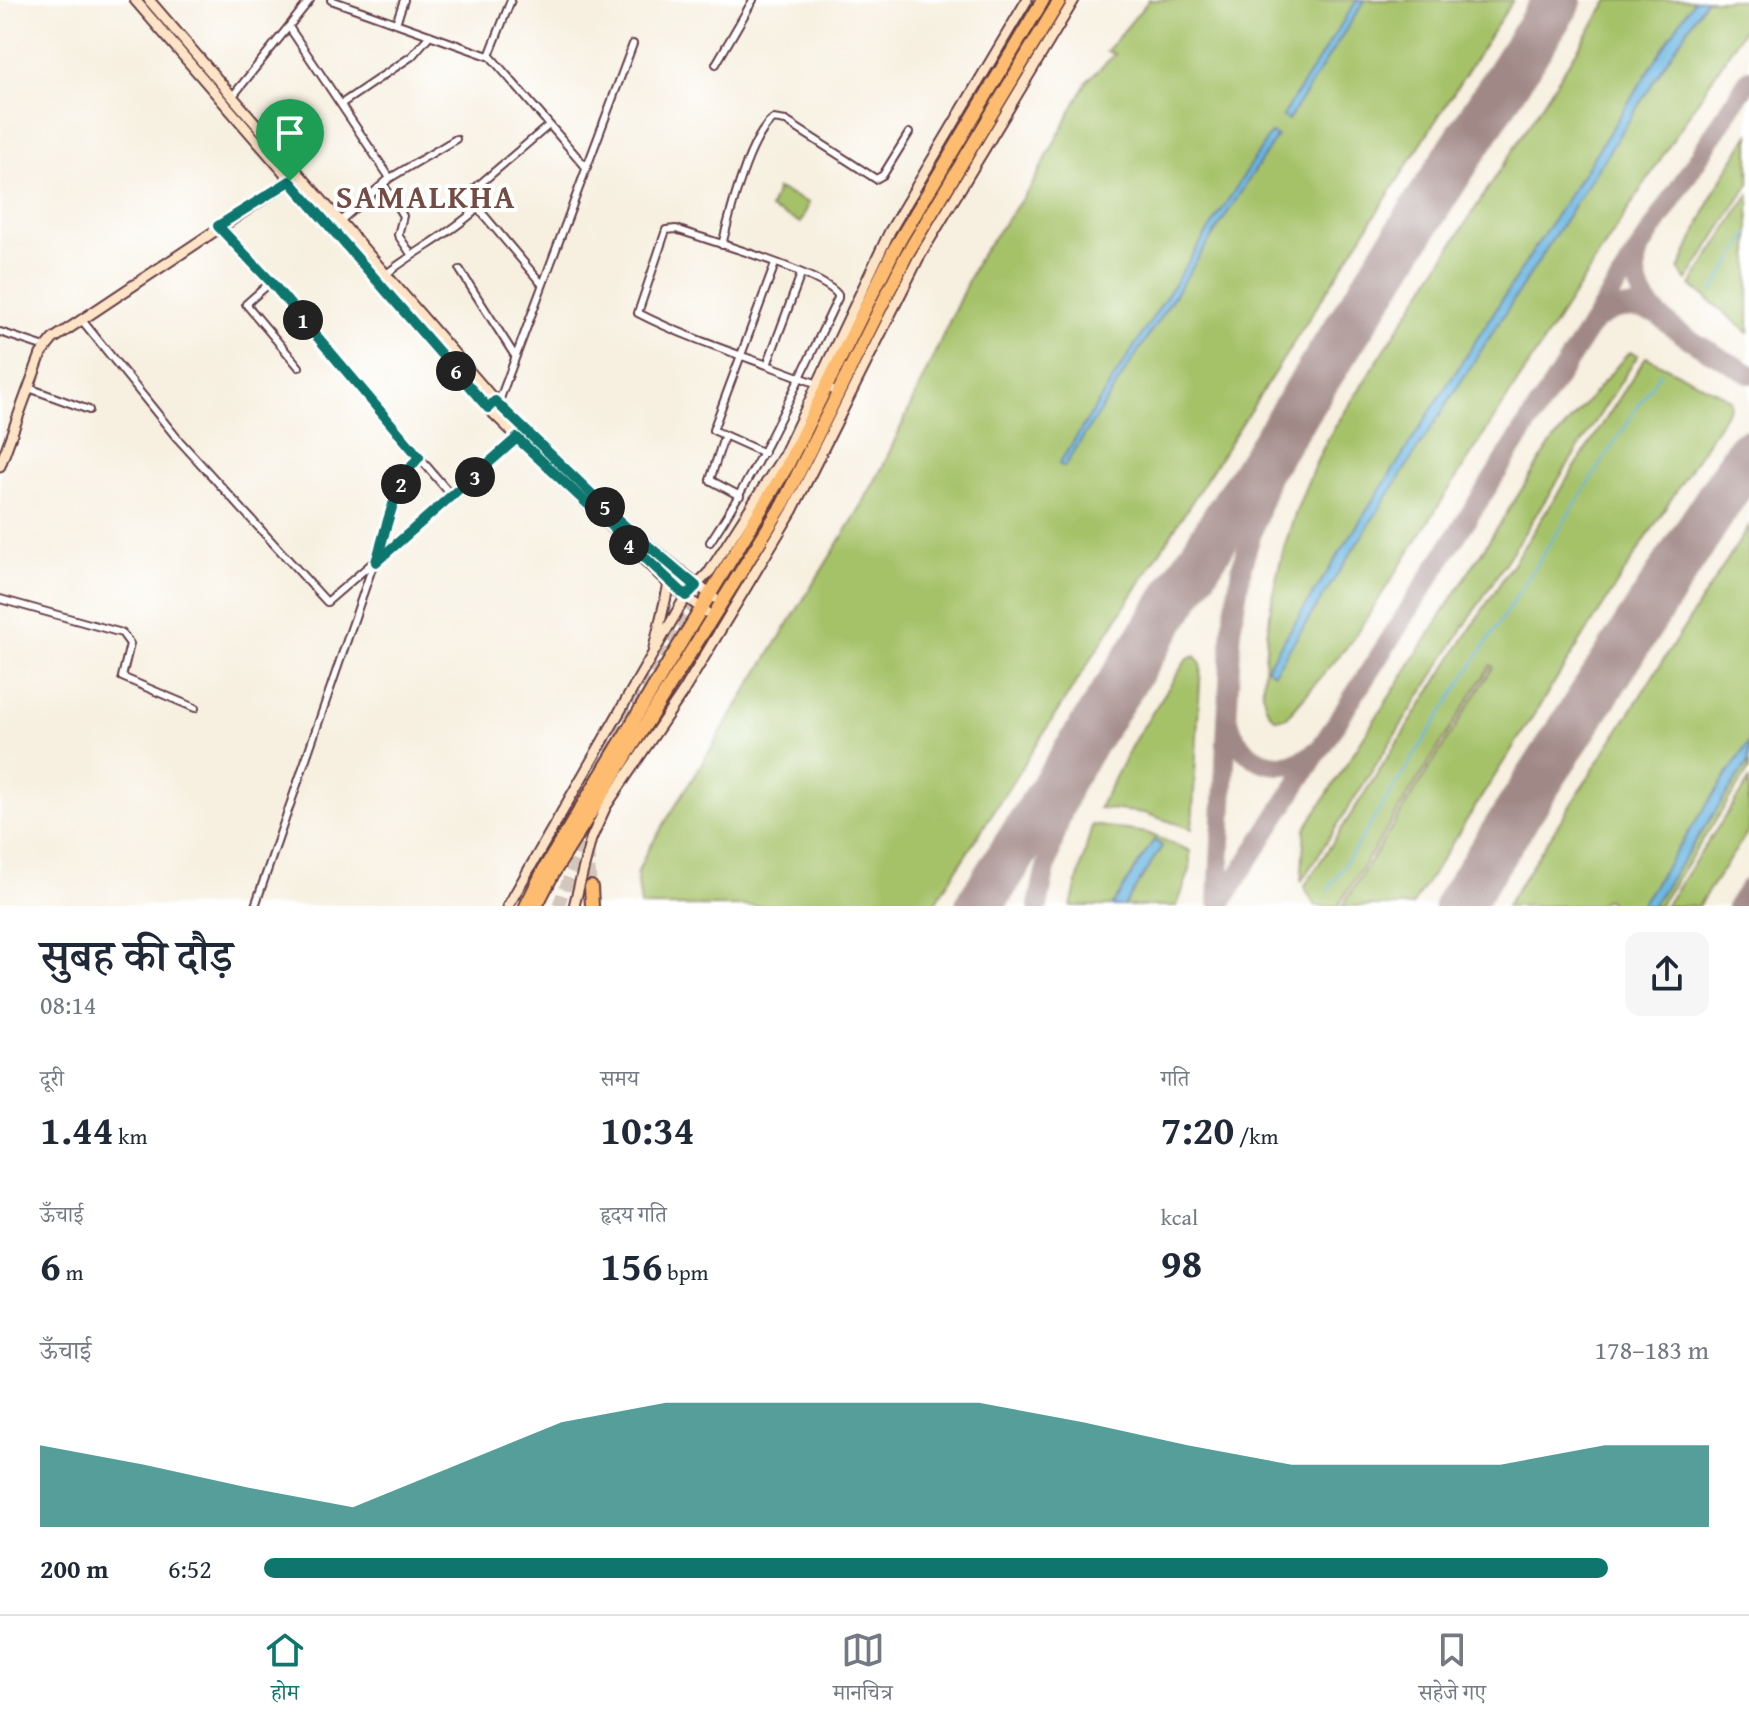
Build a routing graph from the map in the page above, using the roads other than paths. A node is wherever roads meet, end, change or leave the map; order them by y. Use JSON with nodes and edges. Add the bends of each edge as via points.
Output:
{"nodes":[{"id":1,"x":310,"y":0,"type":"edge"},
{"id":2,"x":331,"y":0,"type":"edge"},
{"id":3,"x":404,"y":0,"type":"edge"},
{"id":4,"x":511,"y":0,"type":"edge"},
{"id":5,"x":753,"y":0,"type":"edge"},
{"id":6,"x":1027,"y":0,"type":"edge"},
{"id":7,"x":1043,"y":0,"type":"edge"},
{"id":8,"x":1060,"y":0,"type":"edge"},
{"id":9,"x":1074,"y":0,"type":"edge"},
{"id":10,"x":142,"y":1,"type":"edge"},
{"id":11,"x":396,"y":23,"type":"junction"},
{"id":12,"x":289,"y":27,"type":"junction"},
{"id":13,"x":430,"y":35,"type":"junction"},
{"id":14,"x":633,"y":44,"type":"dead end"},
{"id":15,"x":489,"y":56,"type":"junction"},
{"id":16,"x":716,"y":64,"type":"dead end"},
{"id":17,"x":231,"y":98,"type":"junction"},
{"id":18,"x":341,"y":104,"type":"junction"},
{"id":19,"x":549,"y":125,"type":"junction"},
{"id":20,"x":909,"y":133,"type":"dead end"},
{"id":21,"x":456,"y":139,"type":"dead end"},
{"id":22,"x":585,"y":166,"type":"junction"},
{"id":23,"x":390,"y":178,"type":"junction"},
{"id":24,"x":290,"y":181,"type":"junction"},
{"id":25,"x":383,"y":184,"type":"junction"},
{"id":26,"x":477,"y":209,"type":"junction"},
{"id":27,"x":339,"y":222,"type":"junction"},
{"id":28,"x":218,"y":226,"type":"junction"},
{"id":29,"x":722,"y":245,"type":"junction"},
{"id":30,"x":411,"y":254,"type":"junction"},
{"id":31,"x":775,"y":264,"type":"junction"},
{"id":32,"x":460,"y":270,"type":"dead end"},
{"id":33,"x":801,"y":274,"type":"junction"},
{"id":34,"x":385,"y":275,"type":"junction"},
{"id":35,"x":271,"y":282,"type":"junction"},
{"id":36,"x":541,"y":283,"type":"junction"},
{"id":37,"x":81,"y":319,"type":"junction"},
{"id":38,"x":0,"y":332,"type":"edge"},
{"id":39,"x":45,"y":347,"type":"junction"},
{"id":40,"x":515,"y":356,"type":"junction"},
{"id":41,"x":741,"y":356,"type":"junction"},
{"id":42,"x":767,"y":365,"type":"junction"},
{"id":43,"x":299,"y":367,"type":"dead end"},
{"id":44,"x":801,"y":376,"type":"junction"},
{"id":45,"x":822,"y":385,"type":"junction"},
{"id":46,"x":29,"y":388,"type":"junction"},
{"id":47,"x":839,"y":393,"type":"junction"},
{"id":48,"x":494,"y":404,"type":"junction"},
{"id":49,"x":89,"y":410,"type":"dead end"},
{"id":50,"x":724,"y":437,"type":"junction"},
{"id":51,"x":517,"y":438,"type":"junction"},
{"id":52,"x":764,"y":453,"type":"junction"},
{"id":53,"x":419,"y":457,"type":"junction"},
{"id":54,"x":0,"y":466,"type":"edge"},
{"id":55,"x":452,"y":496,"type":"junction"},
{"id":56,"x":740,"y":496,"type":"junction"},
{"id":57,"x":710,"y":542,"type":"dead end"},
{"id":58,"x":376,"y":562,"type":"junction"},
{"id":59,"x":669,"y":584,"type":"junction"},
{"id":60,"x":696,"y":586,"type":"junction"},
{"id":61,"x":708,"y":594,"type":"junction"},
{"id":62,"x":686,"y":596,"type":"junction"},
{"id":63,"x":0,"y":599,"type":"edge"},
{"id":64,"x":720,"y":603,"type":"junction"},
{"id":65,"x":700,"y":607,"type":"junction"},
{"id":66,"x":712,"y":616,"type":"junction"},
{"id":67,"x":646,"y":670,"type":"junction"},
{"id":68,"x":195,"y":708,"type":"dead end"},
{"id":69,"x":591,"y":887,"type":"tunnel mouth"},
{"id":70,"x":255,"y":906,"type":"edge"},
{"id":71,"x":508,"y":906,"type":"edge"},
{"id":72,"x":526,"y":906,"type":"edge"},
{"id":73,"x":536,"y":906,"type":"edge"},
{"id":74,"x":574,"y":906,"type":"edge"},
{"id":75,"x":592,"y":906,"type":"edge"}],
"edges":[{"from":1,"to":12,"type":"street"},
{"from":2,"to":11,"type":"street"},
{"from":3,"to":11,"type":"street"},
{"from":4,"to":15,"type":"street"},
{"from":5,"to":16,"type":"street"},
{"from":6,"to":45,"type":"street","via":[[890,231]]},
{"from":7,"to":45,"type":"highway","via":[[895,248]]},
{"from":8,"to":47,"type":"highway","via":[[907,254]]},
{"from":9,"to":74,"type":"street","via":[[918,259],[792,511],[683,692],[606,806],[591,839]]},
{"from":10,"to":17,"type":"street"},
{"from":10,"to":24,"type":"street"},
{"from":11,"to":13,"type":"street"},
{"from":12,"to":17,"type":"street"},
{"from":12,"to":18,"type":"street"},
{"from":13,"to":15,"type":"street"},
{"from":13,"to":18,"type":"street","via":[[412,56]]},
{"from":14,"to":22,"type":"street"},
{"from":15,"to":19,"type":"street"},
{"from":17,"to":27,"type":"street"},
{"from":18,"to":23,"type":"street"},
{"from":19,"to":22,"type":"street"},
{"from":19,"to":26,"type":"street","via":[[467,194]]},
{"from":20,"to":29,"type":"street","via":[[876,179],[786,121],[773,119],[745,171]]},
{"from":21,"to":23,"type":"street"},
{"from":22,"to":36,"type":"street"},
{"from":23,"to":25,"type":"street"},
{"from":24,"to":28,"type":"street"},
{"from":24,"to":48,"type":"street"},
{"from":25,"to":27,"type":"street"},
{"from":25,"to":30,"type":"street","via":[[403,216],[398,235]]},
{"from":26,"to":30,"type":"street","via":[[453,232]]},
{"from":26,"to":36,"type":"street"},
{"from":27,"to":34,"type":"street"},
{"from":28,"to":35,"type":"street"},
{"from":28,"to":37,"type":"street"},
{"from":29,"to":31,"type":"street"},
{"from":29,"to":41,"type":"street","via":[[666,230],[636,311]]},
{"from":30,"to":34,"type":"street"},
{"from":31,"to":33,"type":"street"},
{"from":31,"to":41,"type":"street"},
{"from":32,"to":40,"type":"street"},
{"from":33,"to":42,"type":"street"},
{"from":33,"to":44,"type":"street","via":[[831,287],[838,298]]},
{"from":34,"to":48,"type":"street"},
{"from":35,"to":43,"type":"street","via":[[246,304]]},
{"from":35,"to":53,"type":"street"},
{"from":36,"to":40,"type":"street"},
{"from":37,"to":39,"type":"street"},
{"from":37,"to":58,"type":"street","via":[[177,438],[325,601]]},
{"from":38,"to":39,"type":"street"},
{"from":39,"to":46,"type":"street"},
{"from":40,"to":48,"type":"street"},
{"from":41,"to":42,"type":"street"},
{"from":41,"to":50,"type":"street","via":[[713,430]]},
{"from":42,"to":44,"type":"street"},
{"from":44,"to":45,"type":"street"},
{"from":44,"to":52,"type":"street"},
{"from":45,"to":47,"type":"street"},
{"from":45,"to":60,"type":"street","via":[[784,455]]},
{"from":45,"to":61,"type":"highway","via":[[786,468]]},
{"from":46,"to":49,"type":"street"},
{"from":46,"to":54,"type":"street"},
{"from":47,"to":64,"type":"highway","via":[[783,504]]},
{"from":48,"to":51,"type":"street"},
{"from":48,"to":60,"type":"street"},
{"from":50,"to":52,"type":"street"},
{"from":50,"to":56,"type":"street","via":[[710,479]]},
{"from":51,"to":55,"type":"street"},
{"from":51,"to":59,"type":"street"},
{"from":52,"to":56,"type":"street"},
{"from":53,"to":55,"type":"street"},
{"from":53,"to":58,"type":"street","via":[[399,490]]},
{"from":55,"to":58,"type":"street"},
{"from":56,"to":57,"type":"street"},
{"from":58,"to":70,"type":"street"},
{"from":59,"to":62,"type":"street"},
{"from":59,"to":67,"type":"street"},
{"from":60,"to":61,"type":"street"},
{"from":60,"to":62,"type":"street"},
{"from":61,"to":64,"type":"street"},
{"from":61,"to":65,"type":"highway"},
{"from":62,"to":65,"type":"street"},
{"from":62,"to":67,"type":"street"},
{"from":63,"to":68,"type":"street","via":[[122,633],[130,645],[122,677]]},
{"from":64,"to":66,"type":"highway"},
{"from":65,"to":66,"type":"street"},
{"from":65,"to":72,"type":"highway"},
{"from":66,"to":73,"type":"highway"},
{"from":67,"to":71,"type":"street"},
{"from":69,"to":75,"type":"highway"}]}
